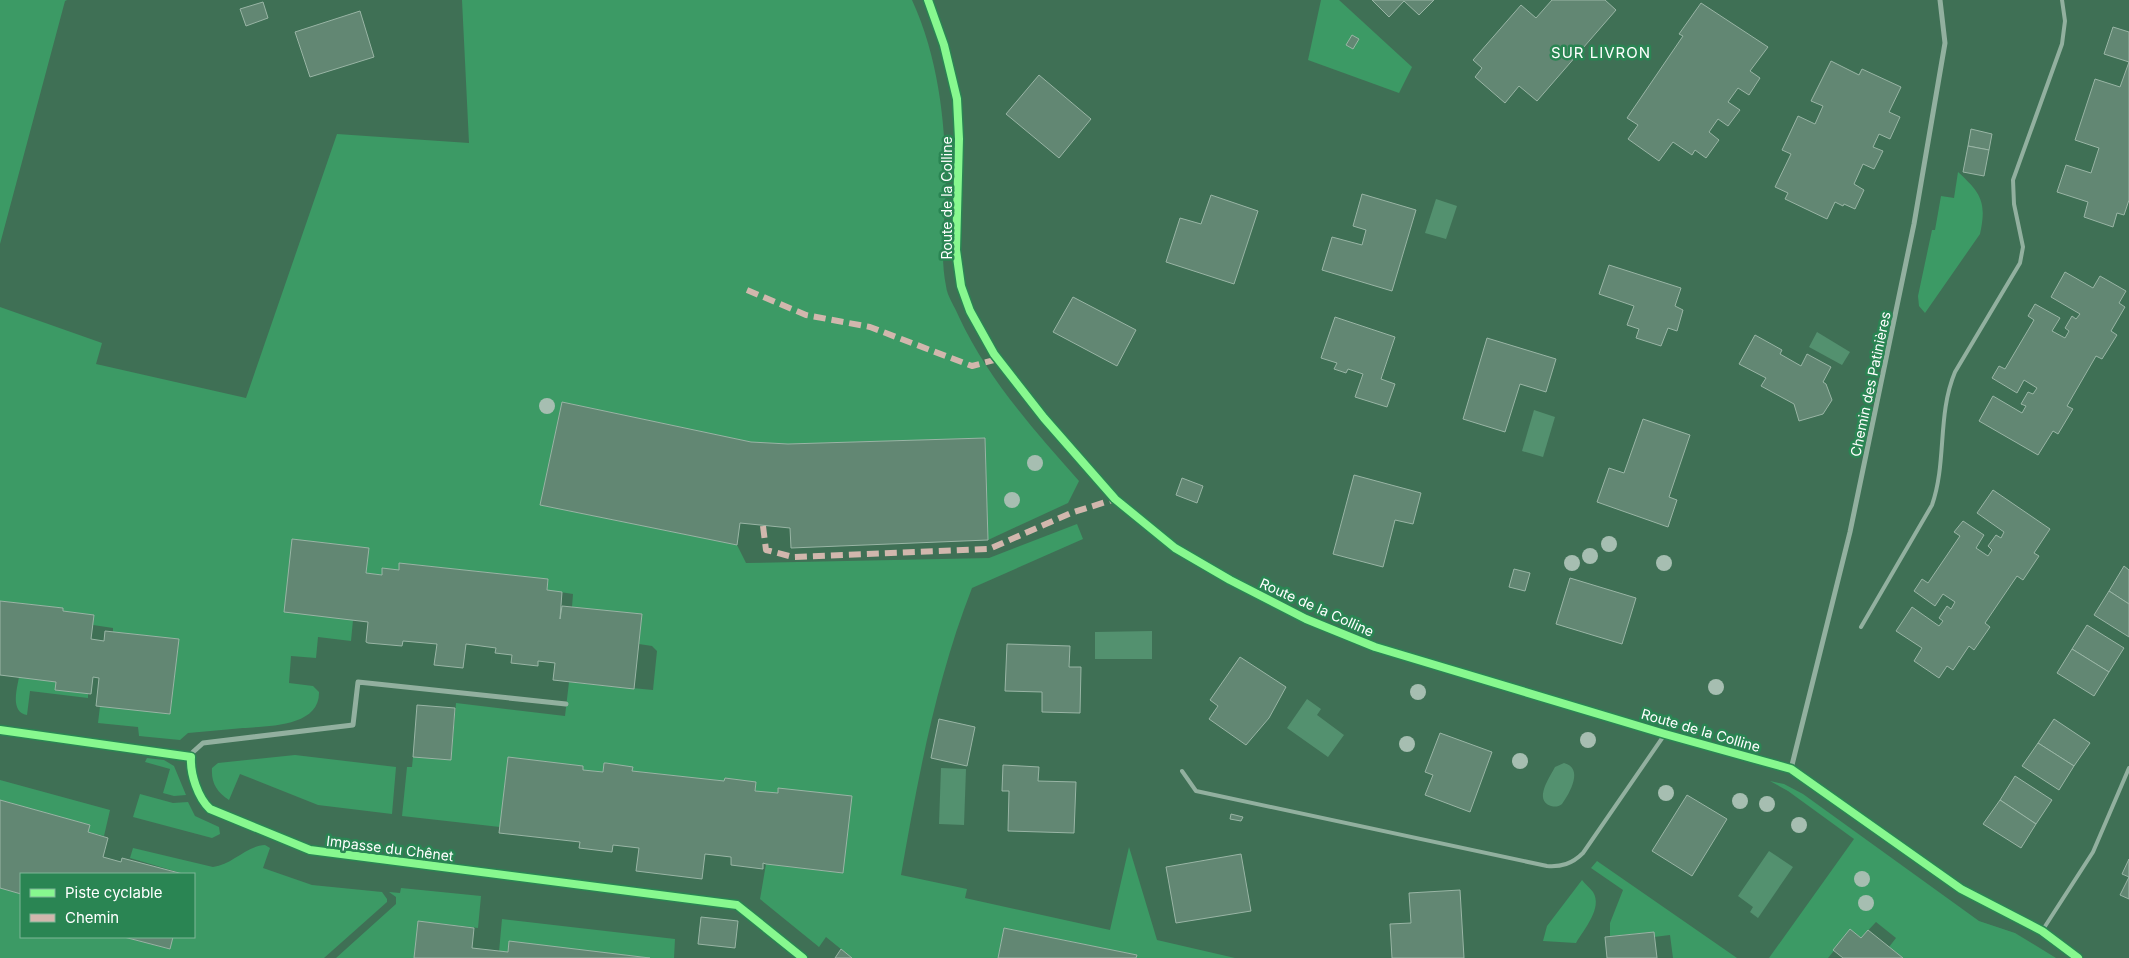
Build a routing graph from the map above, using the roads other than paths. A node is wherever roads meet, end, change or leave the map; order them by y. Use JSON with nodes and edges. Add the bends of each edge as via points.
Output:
{"nodes":[{"id":1,"x":928,"y":0,"type":"edge"},
{"id":2,"x":1940,"y":0,"type":"edge"},
{"id":3,"x":2062,"y":0,"type":"edge"},
{"id":4,"x":1861,"y":627,"type":"dead end"},
{"id":5,"x":566,"y":704,"type":"dead end"},
{"id":6,"x":0,"y":730,"type":"edge"},
{"id":7,"x":1665,"y":734,"type":"junction"},
{"id":8,"x":191,"y":758,"type":"junction"},
{"id":9,"x":2129,"y":768,"type":"edge"},
{"id":10,"x":1791,"y":769,"type":"junction"},
{"id":11,"x":1182,"y":771,"type":"dead end"},
{"id":12,"x":2042,"y":930,"type":"junction"},
{"id":13,"x":803,"y":958,"type":"edge"},
{"id":14,"x":2078,"y":958,"type":"edge"}],
"edges":[{"from":1,"to":7,"type":"street","name":"Route de la Colline","via":[[957,99],[956,250],[961,286],[970,311],[994,354],[1044,418],[1115,499],[1175,548],[1306,619],[1375,647]]},
{"from":2,"to":10,"type":"street","name":"Chemin des Patinières","via":[[1946,43],[1914,224],[1850,532]]},
{"from":3,"to":4,"type":"lane","via":[[2065,21],[2062,44],[2013,180],[2014,204],[2024,247],[2020,263],[1950,384],[1944,410],[1941,466],[1932,505]]},
{"from":5,"to":8,"type":"street","via":[[358,682],[353,725],[203,744]]},
{"from":6,"to":8,"type":"street"},
{"from":7,"to":10,"type":"street","name":"Route de la Colline"},
{"from":7,"to":11,"type":"lane","name":"Route de la Colline","via":[[1583,853],[1576,860],[1559,867],[1196,791]]},
{"from":8,"to":13,"type":"street","name":"Impasse du Chênet","via":[[192,772],[204,804],[210,809],[310,850],[737,905]]},
{"from":9,"to":12,"type":"lane","via":[[2093,852]]},
{"from":10,"to":12,"type":"street","name":"Route de la Colline","via":[[1961,889]]},
{"from":12,"to":14,"type":"street","name":"Route de la Colline"}]}
